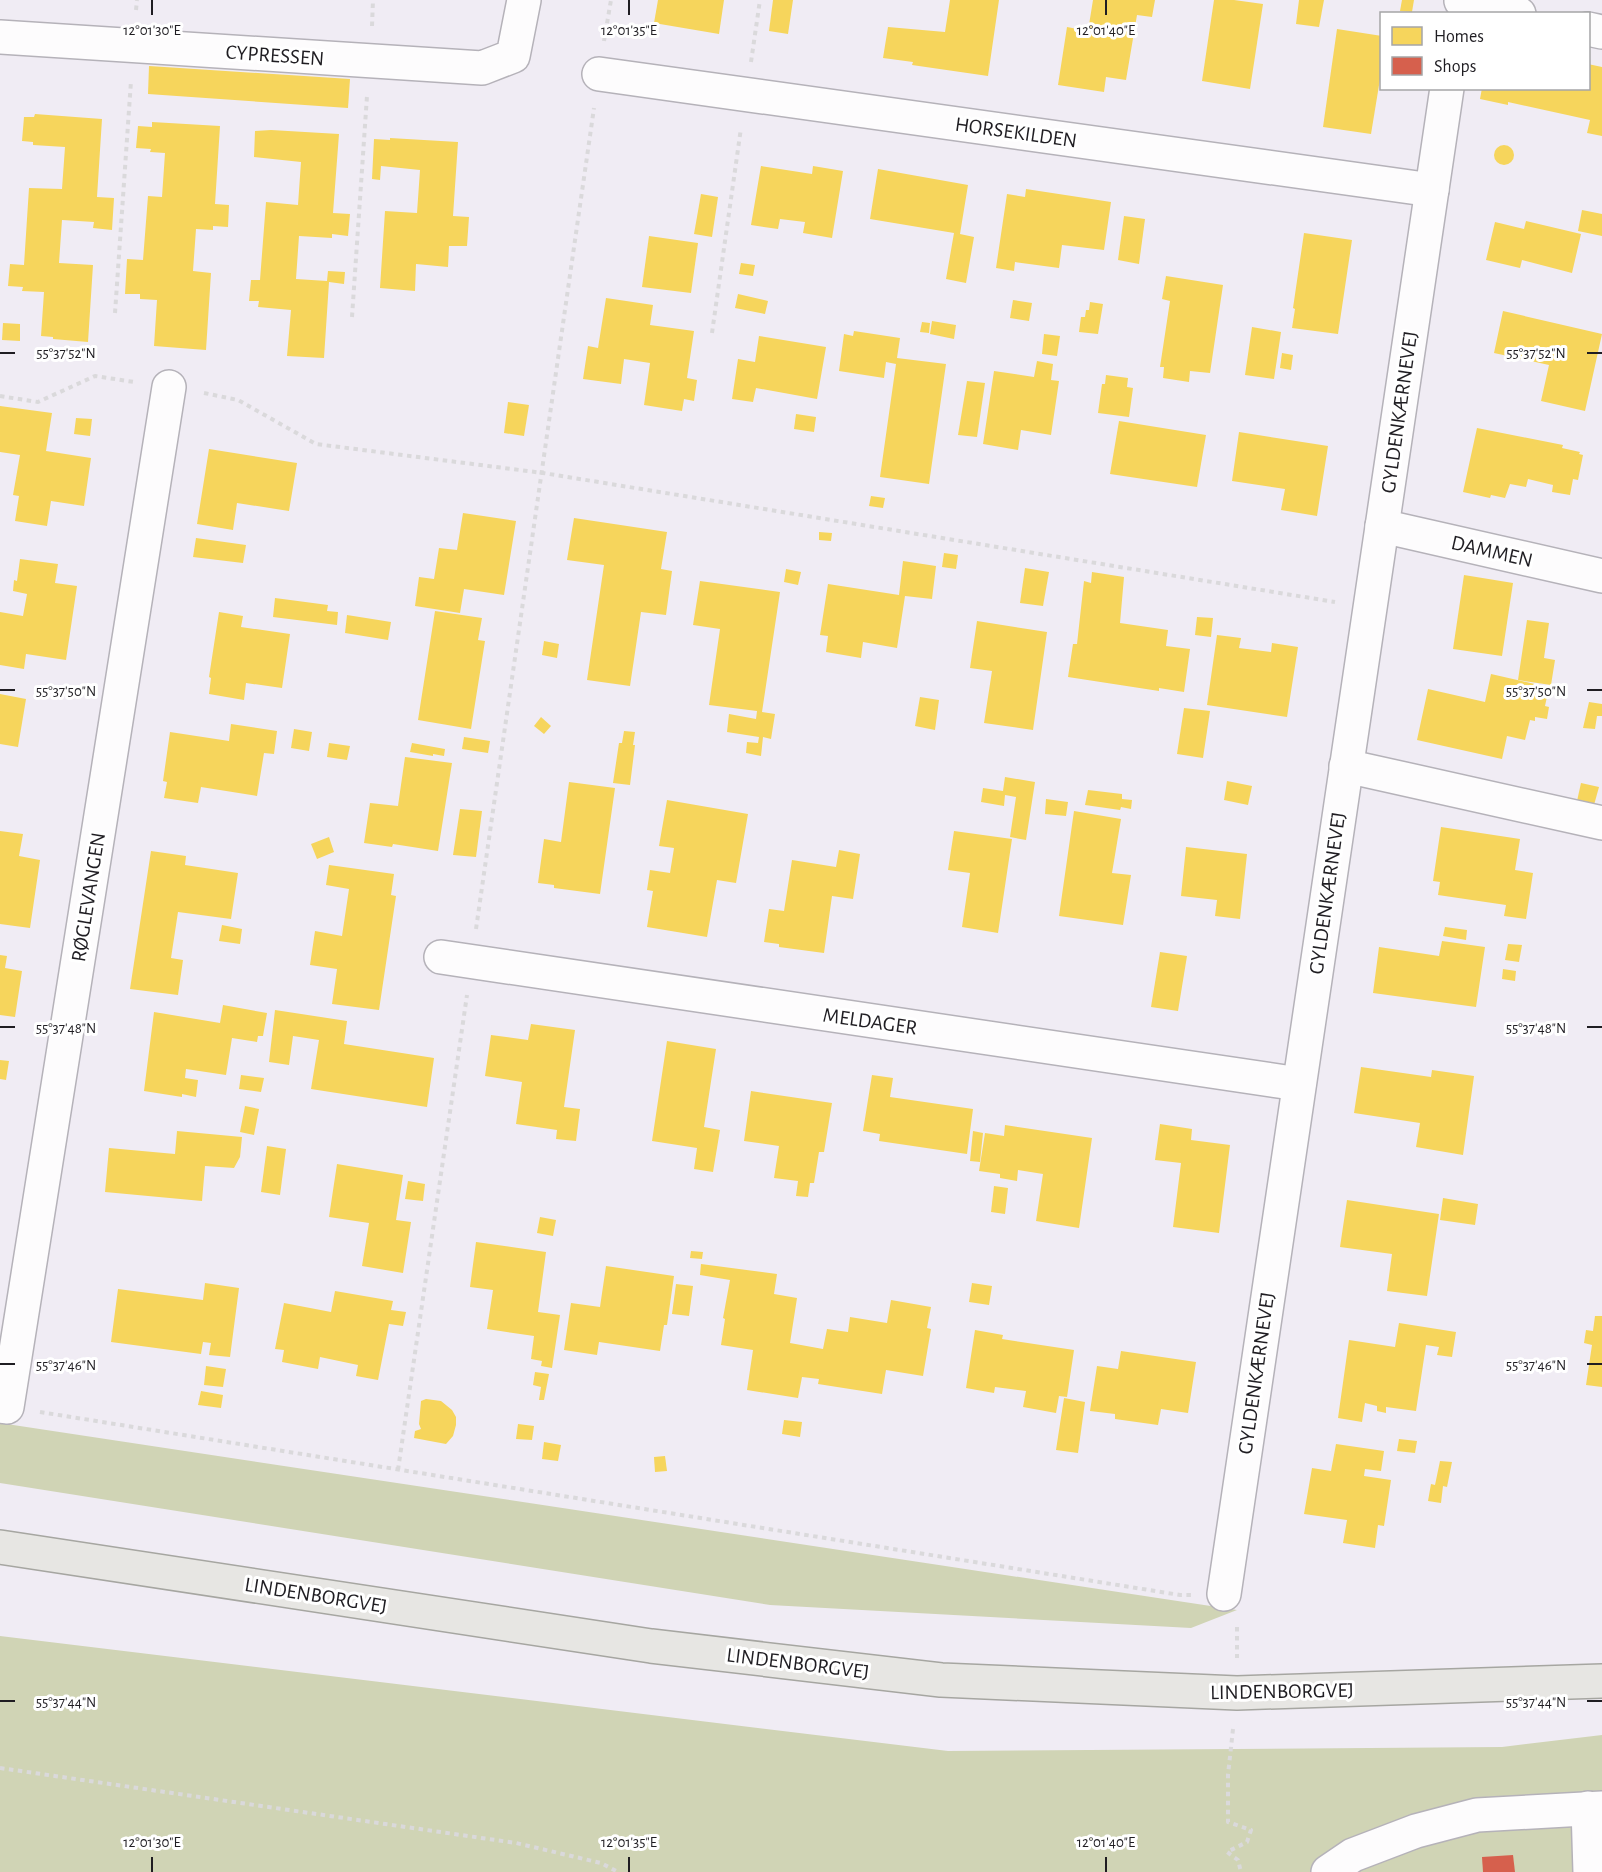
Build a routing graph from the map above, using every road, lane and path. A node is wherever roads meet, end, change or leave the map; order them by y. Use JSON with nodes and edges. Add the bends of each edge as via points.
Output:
{"nodes":[{"id":1,"x":137,"y":0,"type":"edge"},
{"id":2,"x":373,"y":0,"type":"edge"},
{"id":3,"x":524,"y":0,"type":"edge"},
{"id":4,"x":611,"y":0,"type":"edge"},
{"id":5,"x":760,"y":0,"type":"edge"},
{"id":6,"x":1461,"y":0,"type":"edge"},
{"id":7,"x":1511,"y":12,"type":"edge"},
{"id":8,"x":0,"y":37,"type":"edge"},
{"id":9,"x":134,"y":46,"type":"junction"},
{"id":10,"x":369,"y":61,"type":"junction"},
{"id":11,"x":599,"y":74,"type":"junction"},
{"id":12,"x":1447,"y":90,"type":"edge"},
{"id":13,"x":746,"y":95,"type":"junction"},
{"id":14,"x":1432,"y":190,"type":"junction"},
{"id":15,"x":115,"y":313,"type":"dead end"},
{"id":16,"x":352,"y":317,"type":"dead end"},
{"id":17,"x":712,"y":333,"type":"dead end"},
{"id":18,"x":169,"y":387,"type":"junction"},
{"id":19,"x":0,"y":396,"type":"edge"},
{"id":20,"x":543,"y":473,"type":"junction"},
{"id":21,"x":1382,"y":526,"type":"junction"},
{"id":22,"x":1602,"y":576,"type":"edge"},
{"id":23,"x":1370,"y":608,"type":"junction"},
{"id":24,"x":1346,"y":766,"type":"junction"},
{"id":25,"x":1602,"y":824,"type":"edge"},
{"id":26,"x":456,"y":959,"type":"junction"},
{"id":27,"x":1299,"y":1084,"type":"junction"},
{"id":28,"x":3,"y":1406,"type":"edge"},
{"id":29,"x":398,"y":1470,"type":"junction"},
{"id":30,"x":0,"y":1547,"type":"edge"},
{"id":31,"x":1224,"y":1594,"type":"junction"},
{"id":32,"x":1602,"y":1681,"type":"edge"},
{"id":33,"x":1237,"y":1694,"type":"junction"},
{"id":34,"x":0,"y":1768,"type":"edge"},
{"id":35,"x":1595,"y":1808,"type":"edge"},
{"id":36,"x":618,"y":1872,"type":"edge"},
{"id":37,"x":1240,"y":1872,"type":"edge"},
{"id":38,"x":1328,"y":1872,"type":"edge"},
{"id":39,"x":1590,"y":1872,"type":"edge"}],
"edges":[{"from":1,"to":9,"type":"path"},
{"from":2,"to":10,"type":"path"},
{"from":3,"to":10,"type":"street","name":"CYPRESSEN","via":[[513,56],[482,68]]},
{"from":4,"to":11,"type":"path"},
{"from":5,"to":13,"type":"path"},
{"from":6,"to":7,"type":"street"},
{"from":8,"to":9,"type":"street","name":"CYPRESSEN"},
{"from":9,"to":10,"type":"street","name":"CYPRESSEN"},
{"from":9,"to":15,"type":"path"},
{"from":10,"to":16,"type":"path"},
{"from":11,"to":13,"type":"street","name":"HORSEKILDEN"},
{"from":11,"to":20,"type":"path"},
{"from":12,"to":14,"type":"street","name":"GYLDENKÆRNEVEJ"},
{"from":13,"to":14,"type":"street","name":"HORSEKILDEN"},
{"from":13,"to":17,"type":"path"},
{"from":14,"to":21,"type":"street","name":"GYLDENKÆRNEVEJ"},
{"from":18,"to":19,"type":"path","via":[[95,376],[38,402]]},
{"from":18,"to":20,"type":"path","via":[[238,400],[316,444]]},
{"from":18,"to":28,"type":"street","name":"RØGLEVANGEN"},
{"from":20,"to":23,"type":"path"},
{"from":20,"to":26,"type":"path"},
{"from":21,"to":22,"type":"street","name":"DAMMEN"},
{"from":21,"to":23,"type":"street","name":"GYLDENKÆRNEVEJ"},
{"from":23,"to":24,"type":"street","name":"GYLDENKÆRNEVEJ"},
{"from":24,"to":25,"type":"street"},
{"from":24,"to":27,"type":"street","name":"GYLDENKÆRNEVEJ"},
{"from":26,"to":27,"type":"street","name":"MELDAGER"},
{"from":26,"to":29,"type":"path"},
{"from":27,"to":31,"type":"street","name":"GYLDENKÆRNEVEJ"},
{"from":28,"to":29,"type":"path"},
{"from":29,"to":31,"type":"path","via":[[1180,1595]]},
{"from":30,"to":33,"type":"main road","name":"LINDENBORGVEJ","via":[[651,1646],[940,1680]]},
{"from":31,"to":33,"type":"path","via":[[1237,1610]]},
{"from":32,"to":33,"type":"main road","name":"LINDENBORGVEJ"},
{"from":33,"to":37,"type":"path","via":[[1228,1775],[1228,1821],[1251,1830],[1247,1842],[1227,1852],[1238,1860]]},
{"from":34,"to":36,"type":"path","via":[[516,1843],[601,1863]]},
{"from":35,"to":38,"type":"street","via":[[1477,1815],[1416,1831],[1353,1855]]},
{"from":35,"to":39,"type":"street"}]}
